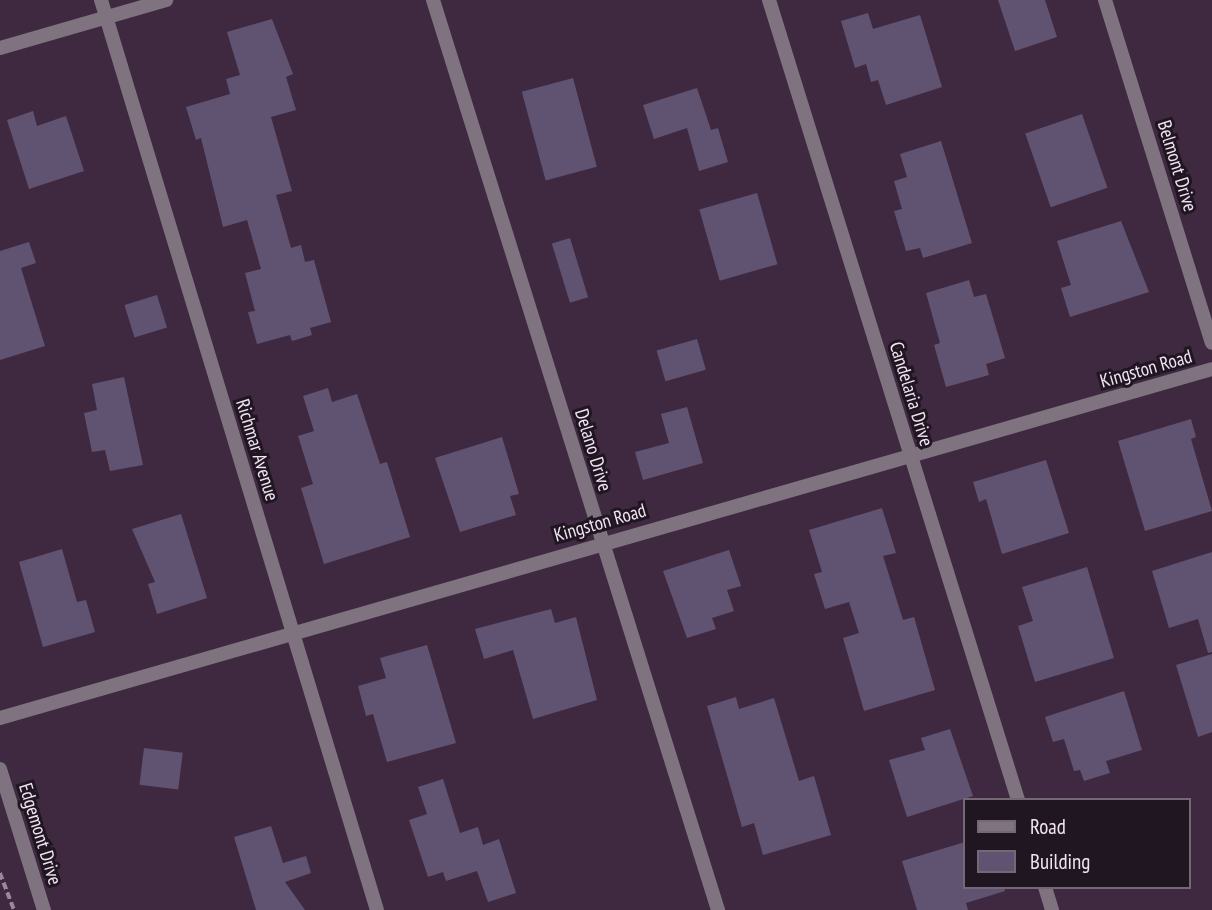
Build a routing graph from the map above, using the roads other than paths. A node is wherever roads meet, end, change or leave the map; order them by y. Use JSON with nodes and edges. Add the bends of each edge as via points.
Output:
{"nodes":[{"id":1,"x":101,"y":0,"type":"edge"},
{"id":2,"x":166,"y":0,"type":"edge"},
{"id":3,"x":433,"y":0,"type":"edge"},
{"id":4,"x":769,"y":0,"type":"edge"},
{"id":5,"x":1105,"y":0,"type":"edge"},
{"id":6,"x":106,"y":18,"type":"junction"},
{"id":7,"x":0,"y":48,"type":"edge"},
{"id":8,"x":1212,"y":343,"type":"edge"},
{"id":9,"x":1212,"y":369,"type":"edge"},
{"id":10,"x":910,"y":457,"type":"junction"},
{"id":11,"x":602,"y":542,"type":"junction"},
{"id":12,"x":292,"y":633,"type":"junction"},
{"id":13,"x":0,"y":718,"type":"edge"},
{"id":14,"x":0,"y":769,"type":"edge"},
{"id":15,"x":1017,"y":798,"type":"edge"},
{"id":16,"x":1046,"y":889,"type":"edge"},
{"id":17,"x":44,"y":910,"type":"edge"},
{"id":18,"x":377,"y":910,"type":"edge"},
{"id":19,"x":718,"y":910,"type":"edge"},
{"id":20,"x":1052,"y":910,"type":"edge"}],
"edges":[{"from":1,"to":6,"type":"street","name":"Richmar Avenue"},
{"from":2,"to":6,"type":"street"},
{"from":3,"to":11,"type":"street","name":"Delano Drive"},
{"from":4,"to":10,"type":"street","name":"Candelaria Drive"},
{"from":5,"to":8,"type":"street","name":"Belmont Drive"},
{"from":6,"to":7,"type":"street"},
{"from":6,"to":12,"type":"street","name":"Richmar Avenue"},
{"from":9,"to":10,"type":"street","name":"Kingston Road"},
{"from":10,"to":11,"type":"street","name":"Kingston Road"},
{"from":10,"to":15,"type":"street","name":"Candelaria Drive"},
{"from":11,"to":12,"type":"street","name":"Kingston Road"},
{"from":11,"to":19,"type":"street","name":"Delano Drive"},
{"from":12,"to":13,"type":"street","name":"Kingston Road"},
{"from":12,"to":18,"type":"street","name":"Richmar Avenue"},
{"from":14,"to":17,"type":"street","name":"Edgemont Drive"},
{"from":16,"to":20,"type":"street"}]}
